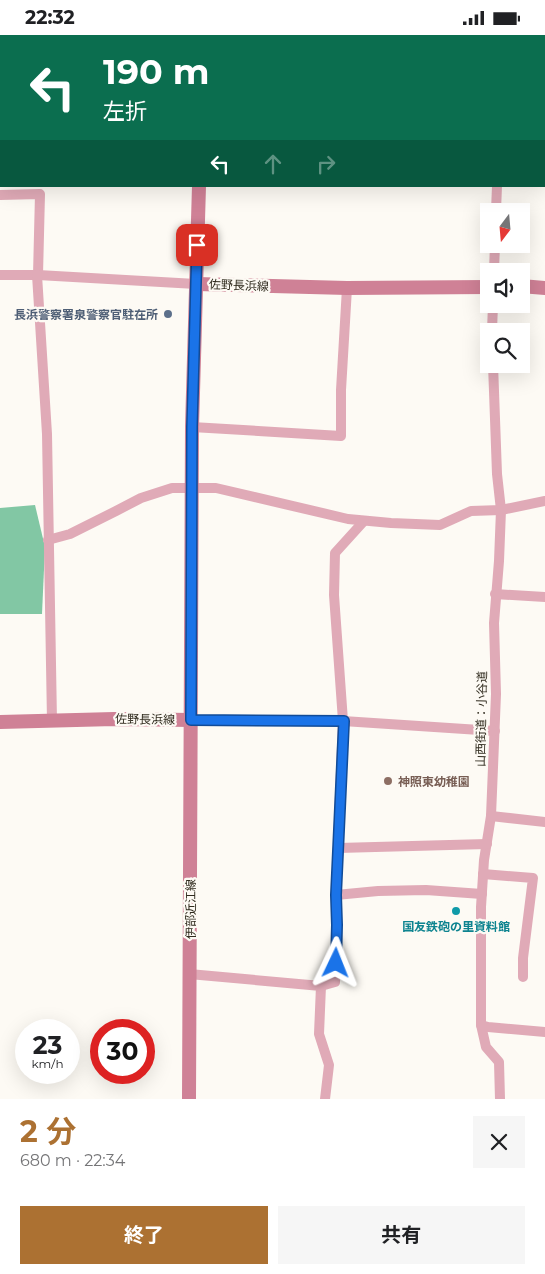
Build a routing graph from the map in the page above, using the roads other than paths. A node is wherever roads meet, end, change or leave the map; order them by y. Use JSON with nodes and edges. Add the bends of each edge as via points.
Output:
{"nodes":[{"id":1,"x":199,"y":187,"type":"edge"},
{"id":2,"x":497,"y":187,"type":"edge"},
{"id":3,"x":0,"y":195,"type":"edge"},
{"id":4,"x":496,"y":203,"type":"edge"},
{"id":5,"x":0,"y":275,"type":"edge"},
{"id":6,"x":38,"y":275,"type":"junction"},
{"id":7,"x":196,"y":284,"type":"junction"},
{"id":8,"x":480,"y":287,"type":"edge"},
{"id":9,"x":530,"y":287,"type":"edge"},
{"id":10,"x":346,"y":288,"type":"junction"},
{"id":11,"x":545,"y":288,"type":"edge"},
{"id":12,"x":493,"y":373,"type":"edge"},
{"id":13,"x":192,"y":427,"type":"junction"},
{"id":14,"x":192,"y":487,"type":"junction"},
{"id":15,"x":545,"y":501,"type":"edge"},
{"id":16,"x":501,"y":510,"type":"junction"},
{"id":17,"x":364,"y":521,"type":"junction"},
{"id":18,"x":48,"y":540,"type":"junction"},
{"id":19,"x":495,"y":594,"type":"junction"},
{"id":20,"x":545,"y":597,"type":"edge"},
{"id":21,"x":191,"y":720,"type":"junction"},
{"id":22,"x":52,"y":721,"type":"junction"},
{"id":23,"x":344,"y":721,"type":"junction"},
{"id":24,"x":0,"y":722,"type":"edge"},
{"id":25,"x":495,"y":731,"type":"junction"},
{"id":26,"x":492,"y":816,"type":"junction"},
{"id":27,"x":545,"y":822,"type":"edge"},
{"id":28,"x":487,"y":844,"type":"junction"},
{"id":29,"x":338,"y":849,"type":"junction"},
{"id":30,"x":483,"y":874,"type":"junction"},
{"id":31,"x":482,"y":894,"type":"junction"},
{"id":32,"x":336,"y":895,"type":"junction"},
{"id":33,"x":190,"y":974,"type":"junction"},
{"id":34,"x":524,"y":977,"type":"dead end"},
{"id":35,"x":321,"y":986,"type":"junction"},
{"id":36,"x":481,"y":1025,"type":"junction"},
{"id":37,"x":545,"y":1033,"type":"edge"},
{"id":38,"x":190,"y":1099,"type":"edge"},
{"id":39,"x":325,"y":1099,"type":"edge"},
{"id":40,"x":500,"y":1099,"type":"edge"}],
"edges":[{"from":1,"to":7,"type":"main road"},
{"from":2,"to":4,"type":"street"},
{"from":3,"to":6,"type":"street","via":[[40,194]]},
{"from":5,"to":6,"type":"street"},
{"from":6,"to":7,"type":"street"},
{"from":6,"to":18,"type":"street","via":[[47,434]]},
{"from":7,"to":10,"type":"main road","name":"佐野長浜線"},
{"from":7,"to":13,"type":"main road","name":"佐野長浜線"},
{"from":8,"to":10,"type":"main road","name":"佐野長浜線"},
{"from":9,"to":11,"type":"main road"},
{"from":10,"to":13,"type":"street","via":[[342,436]]},
{"from":12,"to":16,"type":"street","name":"山西街道：小谷道"},
{"from":13,"to":14,"type":"main road","name":"佐野長浜線"},
{"from":14,"to":17,"type":"street","via":[[216,488]]},
{"from":14,"to":18,"type":"street","via":[[141,498],[70,534]]},
{"from":14,"to":21,"type":"main road","name":"佐野長浜線"},
{"from":15,"to":16,"type":"street"},
{"from":16,"to":17,"type":"street","via":[[471,511],[440,525]]},
{"from":16,"to":19,"type":"street","name":"山西街道：小谷道"},
{"from":17,"to":23,"type":"street","via":[[335,553],[334,595]]},
{"from":18,"to":22,"type":"street"},
{"from":19,"to":20,"type":"street"},
{"from":19,"to":25,"type":"street","name":"山西街道：小谷道"},
{"from":21,"to":22,"type":"main road","name":"佐野長浜線"},
{"from":21,"to":23,"type":"street"},
{"from":21,"to":33,"type":"main road","name":"伊部近江線"},
{"from":22,"to":24,"type":"main road","name":"佐野長浜線"},
{"from":23,"to":25,"type":"street"},
{"from":23,"to":29,"type":"street"},
{"from":25,"to":26,"type":"street","name":"山西街道：小谷道"},
{"from":26,"to":27,"type":"street"},
{"from":26,"to":28,"type":"street","name":"山西街道：小谷道"},
{"from":28,"to":29,"type":"street"},
{"from":28,"to":30,"type":"street","name":"山西街道：小谷道"},
{"from":29,"to":32,"type":"street"},
{"from":30,"to":31,"type":"street","name":"山西街道：小谷道"},
{"from":30,"to":34,"type":"street","via":[[533,878],[523,958]]},
{"from":31,"to":32,"type":"street","via":[[426,890]]},
{"from":31,"to":36,"type":"street","name":"山西街道：小谷道"},
{"from":32,"to":35,"type":"street","via":[[335,982]]},
{"from":33,"to":35,"type":"street"},
{"from":33,"to":38,"type":"main road","name":"伊部近江線"},
{"from":35,"to":39,"type":"street","via":[[319,1034],[329,1065]]},
{"from":36,"to":37,"type":"street"},
{"from":36,"to":40,"type":"street","name":"山西街道：小谷道","via":[[486,1047],[499,1062]]}]}
